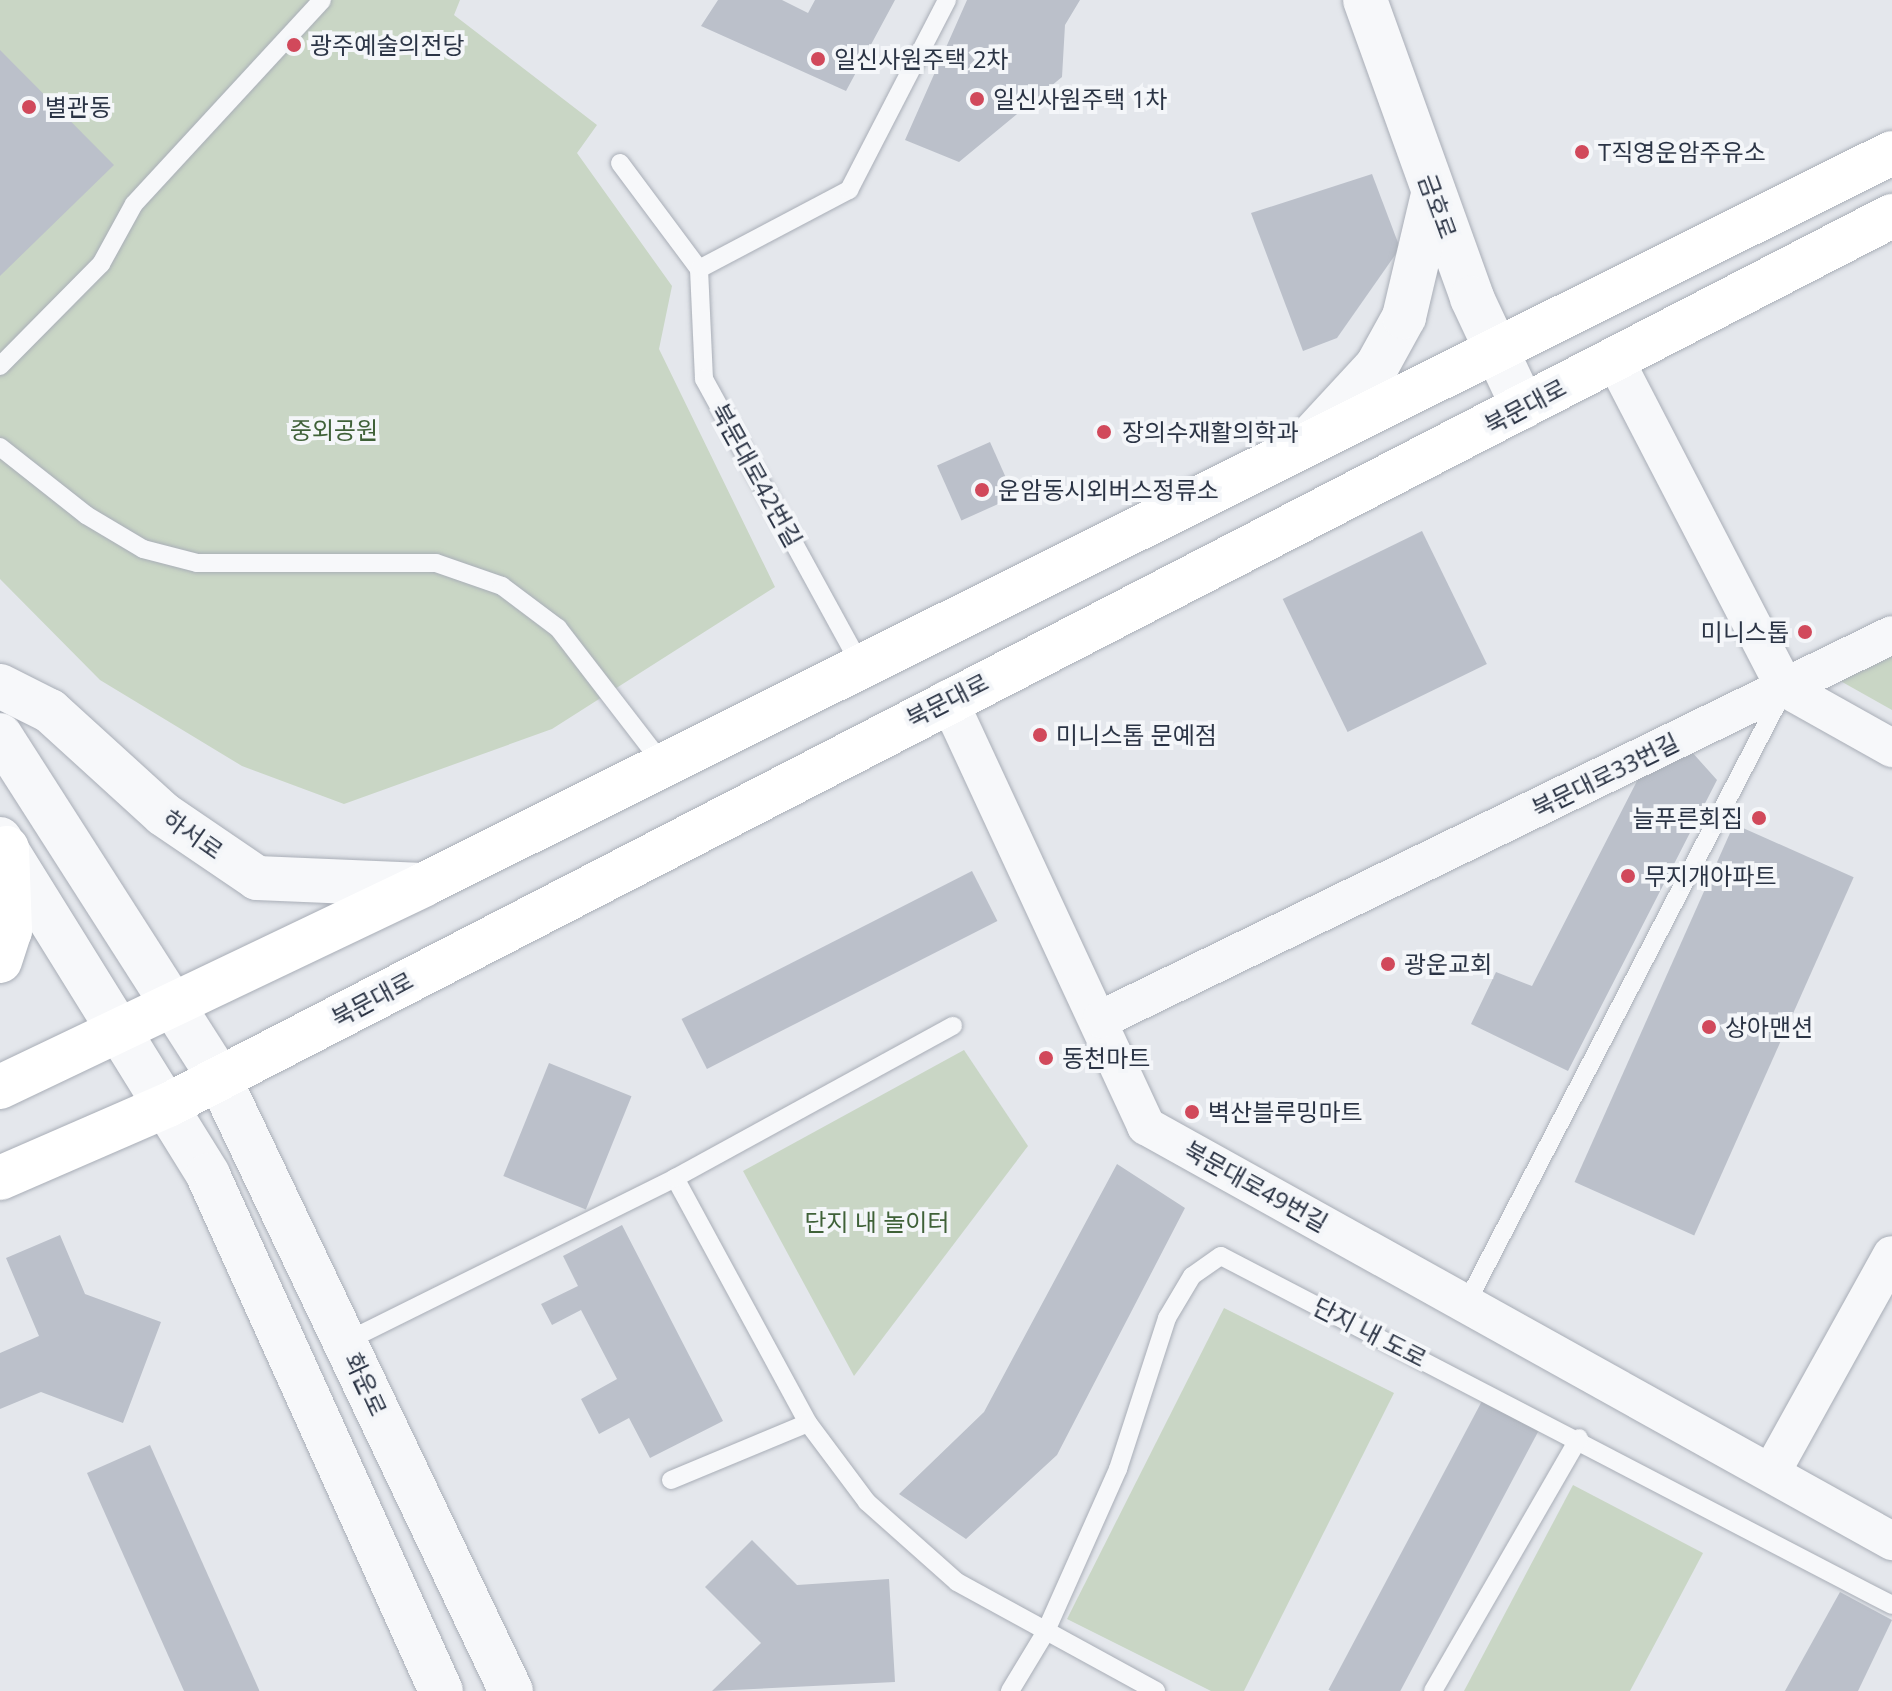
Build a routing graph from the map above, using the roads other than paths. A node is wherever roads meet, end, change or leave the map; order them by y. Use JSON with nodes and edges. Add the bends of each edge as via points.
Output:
{"nodes":[{"id":1,"x":322,"y":0,"type":"edge"},
{"id":2,"x":947,"y":0,"type":"edge"},
{"id":3,"x":1365,"y":0,"type":"edge"},
{"id":4,"x":1892,"y":153,"type":"edge"},
{"id":5,"x":620,"y":163,"type":"dead end"},
{"id":6,"x":1433,"y":194,"type":"junction"},
{"id":7,"x":1892,"y":216,"type":"edge"},
{"id":8,"x":699,"y":269,"type":"junction"},
{"id":9,"x":1496,"y":349,"type":"junction"},
{"id":10,"x":1614,"y":358,"type":"junction"},
{"id":11,"x":0,"y":366,"type":"edge"},
{"id":12,"x":1523,"y":407,"type":"junction"},
{"id":13,"x":1302,"y":446,"type":"junction"},
{"id":14,"x":0,"y":447,"type":"edge"},
{"id":15,"x":1892,"y":635,"type":"edge"},
{"id":16,"x":862,"y":667,"type":"junction"},
{"id":17,"x":0,"y":686,"type":"edge"},
{"id":18,"x":1785,"y":688,"type":"junction"},
{"id":19,"x":948,"y":699,"type":"junction"},
{"id":20,"x":0,"y":735,"type":"edge"},
{"id":21,"x":1892,"y":748,"type":"edge"},
{"id":22,"x":662,"y":763,"type":"junction"},
{"id":23,"x":4,"y":843,"type":"edge"},
{"id":24,"x":423,"y":885,"type":"junction"},
{"id":25,"x":0,"y":961,"type":"edge"},
{"id":26,"x":173,"y":1007,"type":"junction"},
{"id":27,"x":1102,"y":1019,"type":"junction"},
{"id":28,"x":953,"y":1026,"type":"dead end"},
{"id":29,"x":121,"y":1029,"type":"junction"},
{"id":30,"x":219,"y":1078,"type":"junction"},
{"id":31,"x":0,"y":1087,"type":"edge"},
{"id":32,"x":168,"y":1105,"type":"junction"},
{"id":33,"x":0,"y":1178,"type":"edge"},
{"id":34,"x":675,"y":1178,"type":"junction"},
{"id":35,"x":1892,"y":1255,"type":"edge"},
{"id":36,"x":1467,"y":1302,"type":"junction"},
{"id":37,"x":347,"y":1341,"type":"junction"},
{"id":38,"x":808,"y":1423,"type":"junction"},
{"id":39,"x":1579,"y":1438,"type":"junction"},
{"id":40,"x":1771,"y":1473,"type":"junction"},
{"id":41,"x":671,"y":1480,"type":"dead end"},
{"id":42,"x":1892,"y":1541,"type":"edge"},
{"id":43,"x":1892,"y":1605,"type":"edge"},
{"id":44,"x":1045,"y":1633,"type":"junction"},
{"id":45,"x":441,"y":1691,"type":"edge"},
{"id":46,"x":511,"y":1691,"type":"edge"},
{"id":47,"x":1010,"y":1691,"type":"edge"},
{"id":48,"x":1156,"y":1691,"type":"edge"},
{"id":49,"x":1433,"y":1691,"type":"edge"}],
"edges":[{"from":1,"to":11,"type":"lane","via":[[134,204],[101,264]]},
{"from":2,"to":8,"type":"lane","via":[[849,190]]},
{"from":3,"to":6,"type":"street","name":"금호로"},
{"from":4,"to":9,"type":"main road"},
{"from":5,"to":8,"type":"lane"},
{"from":6,"to":9,"type":"street","name":"금호로"},
{"from":6,"to":13,"type":"street","via":[[1404,317],[1377,366]]},
{"from":7,"to":10,"type":"main road","name":"북문대로"},
{"from":8,"to":16,"type":"lane","name":"북문대로42번길","via":[[704,379]]},
{"from":9,"to":12,"type":"street","name":"금호로"},
{"from":9,"to":13,"type":"main road"},
{"from":10,"to":12,"type":"main road","name":"북문대로"},
{"from":10,"to":18,"type":"street"},
{"from":12,"to":19,"type":"main road","name":"북문대로"},
{"from":13,"to":16,"type":"main road"},
{"from":14,"to":22,"type":"lane","via":[[86,515],[143,549],[197,563],[436,563],[502,586],[558,628]]},
{"from":15,"to":18,"type":"street","name":"북문대로33번길"},
{"from":16,"to":22,"type":"main road"},
{"from":17,"to":24,"type":"street","name":"하서로","via":[[50,711],[163,814],[257,878]]},
{"from":18,"to":21,"type":"street"},
{"from":18,"to":27,"type":"street","name":"북문대로33번길"},
{"from":18,"to":36,"type":"lane"},
{"from":19,"to":27,"type":"street","name":"북문대로49번길"},
{"from":19,"to":30,"type":"main road","name":"북문대로"},
{"from":20,"to":26,"type":"street"},
{"from":22,"to":24,"type":"main road"},
{"from":23,"to":25,"type":"main road","via":[[10,931]]},
{"from":23,"to":29,"type":"street"},
{"from":24,"to":26,"type":"main road"},
{"from":26,"to":29,"type":"main road"},
{"from":26,"to":30,"type":"street"},
{"from":27,"to":36,"type":"street","name":"북문대로49번길","via":[[1146,1126]]},
{"from":28,"to":34,"type":"lane"},
{"from":29,"to":31,"type":"main road"},
{"from":29,"to":32,"type":"street"},
{"from":30,"to":32,"type":"main road","name":"북문대로"},
{"from":30,"to":37,"type":"street","name":"화운로"},
{"from":32,"to":33,"type":"main road","name":"북문대로"},
{"from":32,"to":45,"type":"street","via":[[208,1175]]},
{"from":34,"to":37,"type":"lane"},
{"from":34,"to":38,"type":"lane"},
{"from":35,"to":40,"type":"street"},
{"from":36,"to":40,"type":"street","name":"북문대로49번길"},
{"from":37,"to":46,"type":"street","name":"화운로"},
{"from":38,"to":41,"type":"lane"},
{"from":38,"to":44,"type":"lane","via":[[890,1522],[957,1582]]},
{"from":39,"to":43,"type":"lane","name":"단지 내 도로"},
{"from":39,"to":44,"type":"lane","name":"단지 내 도로","via":[[1221,1256],[1192,1276],[1167,1318],[1118,1469]]},
{"from":39,"to":49,"type":"lane"},
{"from":40,"to":42,"type":"street","name":"북문대로49번길"},
{"from":44,"to":47,"type":"lane"},
{"from":44,"to":48,"type":"lane"}]}
